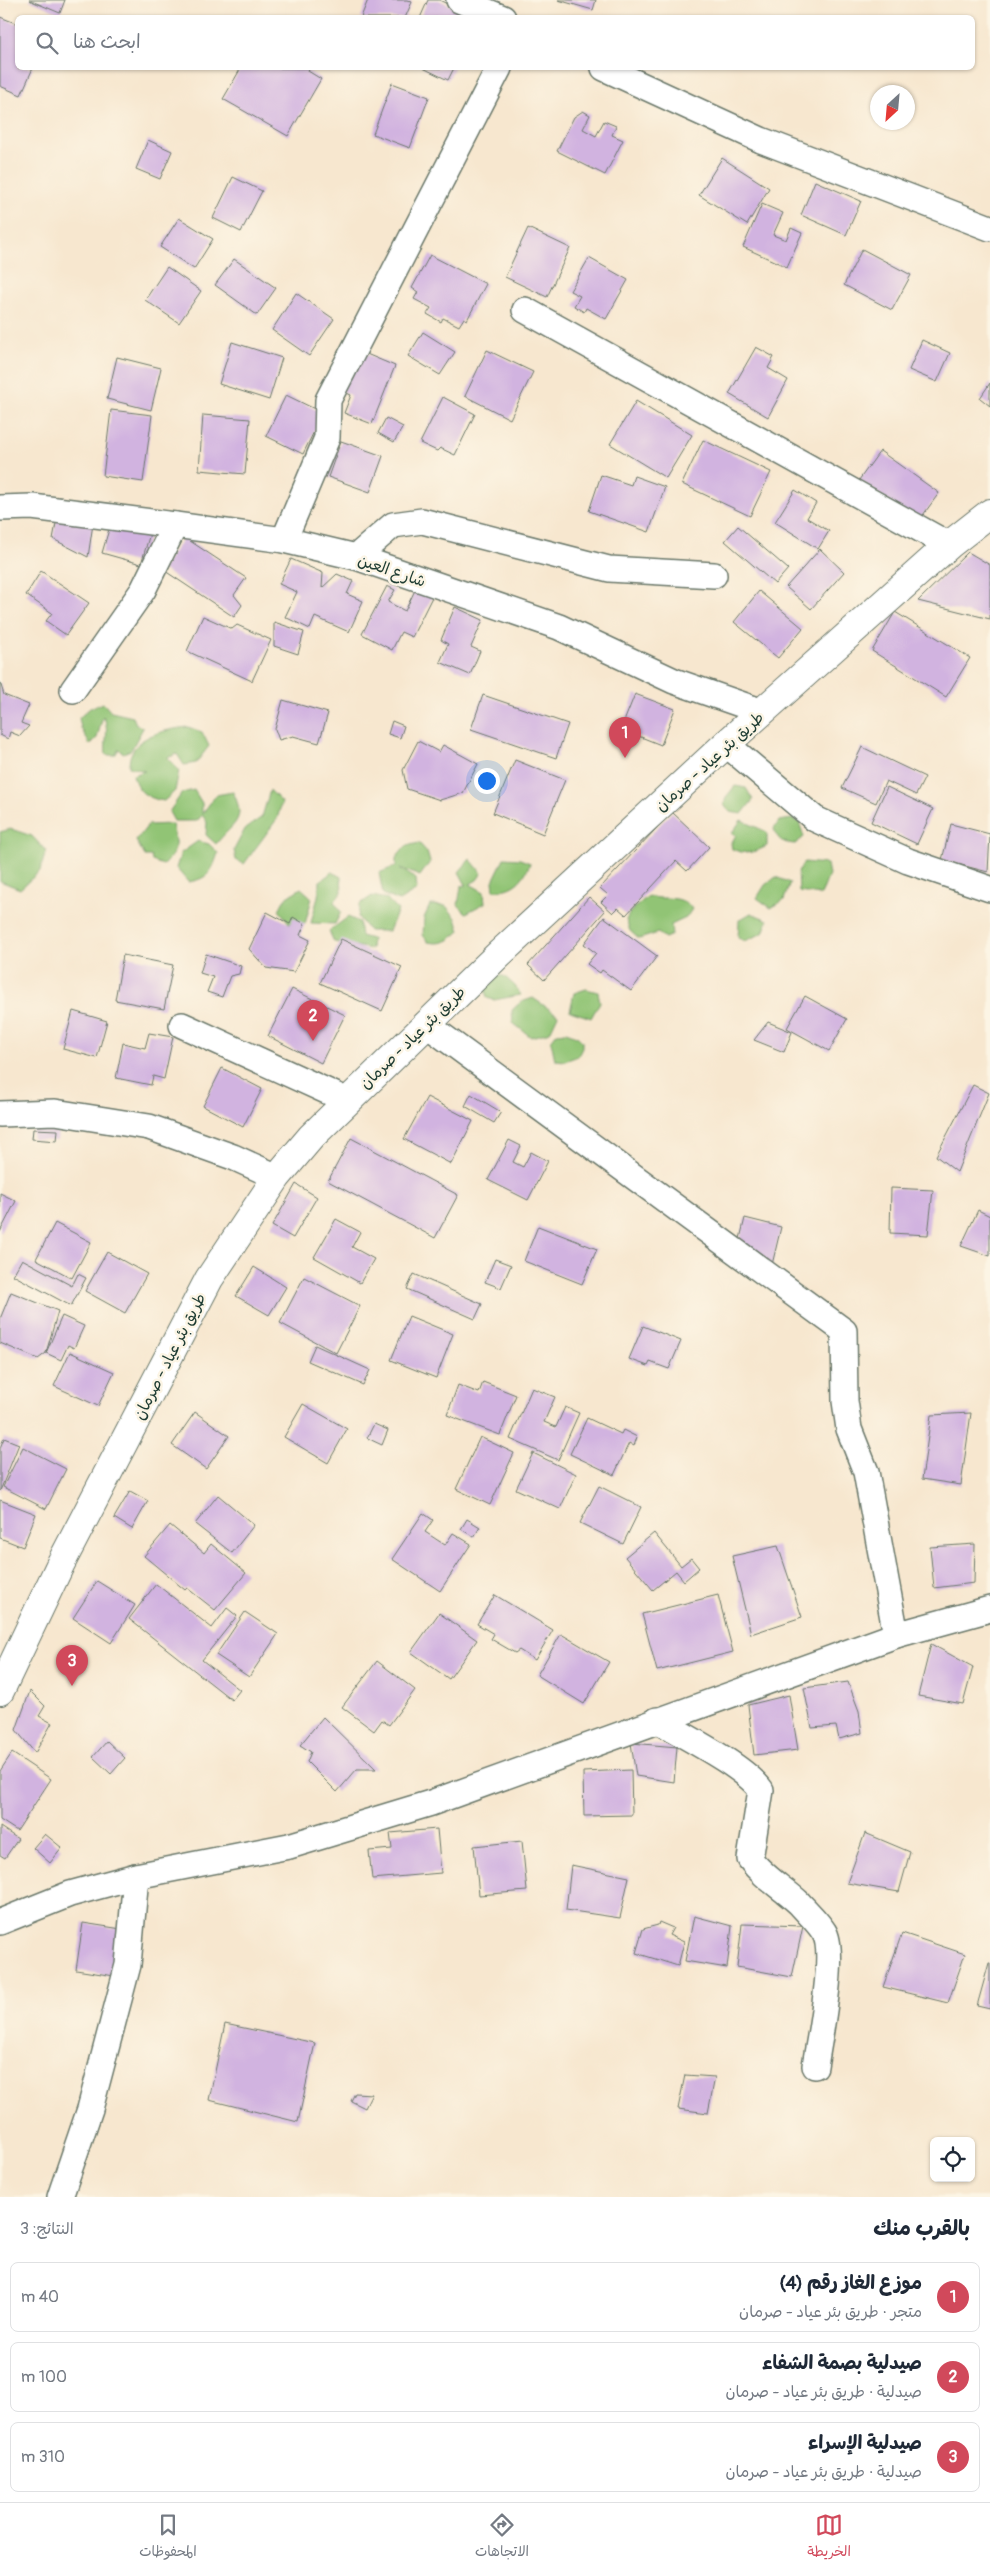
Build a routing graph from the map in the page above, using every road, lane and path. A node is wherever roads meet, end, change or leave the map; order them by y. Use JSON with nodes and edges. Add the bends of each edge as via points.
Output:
{"nodes":[{"id":1,"x":459,"y":0,"type":"edge"},
{"id":2,"x":496,"y":15,"type":"edge"},
{"id":3,"x":498,"y":70,"type":"edge"},
{"id":4,"x":608,"y":70,"type":"edge"},
{"id":5,"x":990,"y":228,"type":"edge"},
{"id":6,"x":524,"y":310,"type":"dead end"},
{"id":7,"x":0,"y":508,"type":"edge"},
{"id":8,"x":990,"y":513,"type":"edge"},
{"id":9,"x":175,"y":525,"type":"junction"},
{"id":10,"x":284,"y":540,"type":"junction"},
{"id":11,"x":949,"y":544,"type":"junction"},
{"id":12,"x":356,"y":557,"type":"junction"},
{"id":13,"x":714,"y":575,"type":"dead end"},
{"id":14,"x":73,"y":690,"type":"dead end"},
{"id":15,"x":763,"y":712,"type":"junction"},
{"id":16,"x":726,"y":744,"type":"junction"},
{"id":17,"x":990,"y":889,"type":"edge"},
{"id":18,"x":426,"y":1024,"type":"junction"},
{"id":19,"x":182,"y":1025,"type":"dead end"},
{"id":20,"x":346,"y":1100,"type":"junction"},
{"id":21,"x":0,"y":1114,"type":"edge"},
{"id":22,"x":277,"y":1177,"type":"junction"},
{"id":23,"x":990,"y":1609,"type":"edge"},
{"id":24,"x":896,"y":1635,"type":"junction"},
{"id":25,"x":0,"y":1691,"type":"edge"},
{"id":26,"x":657,"y":1720,"type":"junction"},
{"id":27,"x":136,"y":1876,"type":"junction"},
{"id":28,"x":0,"y":1922,"type":"edge"},
{"id":29,"x":815,"y":2066,"type":"dead end"},
{"id":30,"x":60,"y":2197,"type":"edge"}],
"edges":[{"from":1,"to":2,"type":"street"},
{"from":3,"to":10,"type":"street","via":[[328,400],[327,438]]},
{"from":4,"to":5,"type":"street","via":[[761,140]]},
{"from":6,"to":11,"type":"street"},
{"from":7,"to":9,"type":"street","name":"شارع العين","via":[[32,507]]},
{"from":8,"to":11,"type":"highway","name":"طريق بئر عياد - صرمان"},
{"from":9,"to":10,"type":"street","name":"شارع العين"},
{"from":9,"to":14,"type":"street","via":[[143,590]]},
{"from":10,"to":12,"type":"street","name":"شارع العين"},
{"from":11,"to":15,"type":"highway","name":"طريق بئر عياد - صرمان"},
{"from":12,"to":13,"type":"street","via":[[393,525],[422,521],[608,568]]},
{"from":12,"to":15,"type":"street","name":"شارع العين","via":[[559,627],[674,681]]},
{"from":15,"to":16,"type":"highway","name":"طريق بئر عياد - صرمان"},
{"from":16,"to":17,"type":"street","via":[[815,819],[908,861]]},
{"from":16,"to":18,"type":"highway","name":"طريق بئر عياد - صرمان"},
{"from":18,"to":20,"type":"highway","name":"طريق بئر عياد - صرمان"},
{"from":18,"to":24,"type":"street","via":[[844,1331],[845,1402],[849,1429],[866,1472]]},
{"from":19,"to":20,"type":"street"},
{"from":20,"to":22,"type":"highway","name":"طريق بئر عياد - صرمان"},
{"from":21,"to":22,"type":"street","via":[[55,1112],[149,1127],[233,1157]]},
{"from":22,"to":25,"type":"highway","name":"طريق بئر عياد - صرمان","via":[[209,1280],[61,1563]]},
{"from":23,"to":24,"type":"street"},
{"from":24,"to":26,"type":"street"},
{"from":26,"to":27,"type":"street","via":[[431,1803],[289,1846]]},
{"from":26,"to":29,"type":"street","via":[[732,1766],[761,1790],[750,1859],[798,1902],[825,1933],[829,1949]]},
{"from":27,"to":28,"type":"street","via":[[70,1894]]},
{"from":27,"to":30,"type":"street","via":[[128,1965],[90,2109]]}]}
